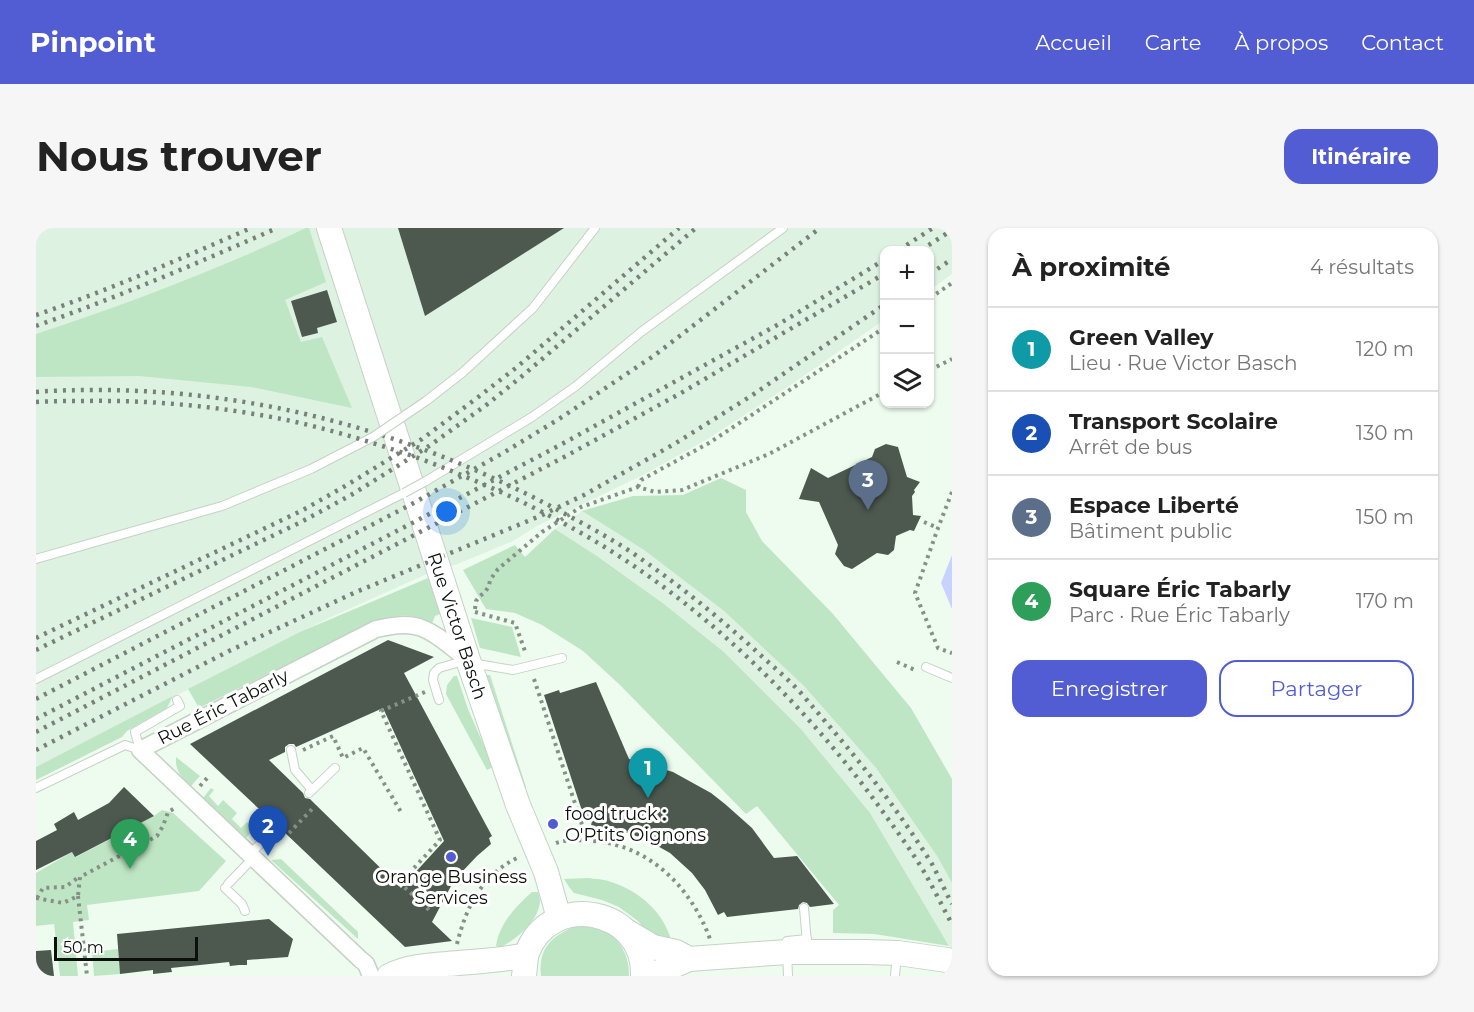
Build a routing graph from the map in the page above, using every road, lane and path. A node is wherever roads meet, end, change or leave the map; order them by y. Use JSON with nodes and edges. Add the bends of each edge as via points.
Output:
{"nodes":[{"id":1,"x":329,"y":228,"type":"edge"},
{"id":2,"x":595,"y":228,"type":"edge"},
{"id":3,"x":783,"y":228,"type":"edge"},
{"id":4,"x":952,"y":283,"type":"edge"},
{"id":5,"x":934,"y":295,"type":"edge"},
{"id":6,"x":880,"y":331,"type":"edge"},
{"id":7,"x":952,"y":359,"type":"edge"},
{"id":8,"x":934,"y":368,"type":"edge"},
{"id":9,"x":880,"y":395,"type":"edge"},
{"id":10,"x":638,"y":487,"type":"junction"},
{"id":11,"x":952,"y":492,"type":"edge"},
{"id":12,"x":924,"y":522,"type":"dead end"},
{"id":13,"x":938,"y":528,"type":"junction"},
{"id":14,"x":36,"y":559,"type":"edge"},
{"id":15,"x":952,"y":653,"type":"edge"},
{"id":16,"x":562,"y":658,"type":"dead end"},
{"id":17,"x":468,"y":661,"type":"junction"},
{"id":18,"x":530,"y":666,"type":"junction"},
{"id":19,"x":926,"y":667,"type":"dead end"},
{"id":20,"x":952,"y":678,"type":"edge"},
{"id":21,"x":36,"y":679,"type":"edge"},
{"id":22,"x":416,"y":696,"type":"dead end"},
{"id":23,"x":177,"y":700,"type":"dead end"},
{"id":24,"x":439,"y":700,"type":"dead end"},
{"id":25,"x":140,"y":750,"type":"junction"},
{"id":26,"x":292,"y":752,"type":"joint"},
{"id":27,"x":335,"y":768,"type":"dead end"},
{"id":28,"x":209,"y":776,"type":"dead end"},
{"id":29,"x":36,"y":788,"type":"edge"},
{"id":30,"x":190,"y":798,"type":"junction"},
{"id":31,"x":316,"y":805,"type":"dead end"},
{"id":32,"x":401,"y":812,"type":"dead end"},
{"id":33,"x":277,"y":827,"type":"dead end"},
{"id":34,"x":287,"y":835,"type":"dead end"},
{"id":35,"x":586,"y":840,"type":"junction"},
{"id":36,"x":548,"y":846,"type":"dead end"},
{"id":37,"x":526,"y":854,"type":"dead end"},
{"id":38,"x":252,"y":856,"type":"junction"},
{"id":39,"x":80,"y":877,"type":"junction"},
{"id":40,"x":78,"y":896,"type":"junction"},
{"id":41,"x":36,"y":898,"type":"edge"},
{"id":42,"x":804,"y":908,"type":"dead end"},
{"id":43,"x":429,"y":910,"type":"dead end"},
{"id":44,"x":245,"y":911,"type":"dead end"},
{"id":45,"x":559,"y":918,"type":"junction"},
{"id":46,"x":626,"y":930,"type":"junction"},
{"id":47,"x":796,"y":946,"type":"junction"},
{"id":48,"x":456,"y":948,"type":"dead end"},
{"id":49,"x":713,"y":948,"type":"joint"},
{"id":50,"x":683,"y":955,"type":"junction"},
{"id":51,"x":949,"y":960,"type":"edge"},
{"id":52,"x":896,"y":965,"type":"edge"},
{"id":53,"x":525,"y":966,"type":"edge"},
{"id":54,"x":87,"y":976,"type":"edge"},
{"id":55,"x":371,"y":976,"type":"edge"},
{"id":56,"x":389,"y":976,"type":"edge"},
{"id":57,"x":643,"y":976,"type":"edge"},
{"id":58,"x":653,"y":976,"type":"edge"},
{"id":59,"x":788,"y":976,"type":"edge"}],
"edges":[{"from":1,"to":17,"type":"street","name":"Rue Victor Basch","via":[[377,366]]},
{"from":2,"to":14,"type":"lane","bridge":true,"via":[[533,308],[462,373],[373,437],[311,470],[222,506]]},
{"from":3,"to":21,"type":"lane","bridge":true,"via":[[641,332],[576,386],[426,482]]},
{"from":4,"to":5,"type":"path"},
{"from":6,"to":10,"type":"path","via":[[709,443],[641,480]]},
{"from":7,"to":8,"type":"path"},
{"from":9,"to":10,"type":"path","via":[[769,454],[682,490],[655,492]]},
{"from":10,"to":18,"type":"path","via":[[581,507],[542,532],[498,568],[476,601],[475,611],[515,623]]},
{"from":11,"to":13,"type":"path"},
{"from":12,"to":13,"type":"path"},
{"from":13,"to":15,"type":"path","via":[[915,593],[938,648]]},
{"from":16,"to":18,"type":"lane"},
{"from":17,"to":18,"type":"lane","via":[[513,670]]},
{"from":17,"to":24,"type":"lane","via":[[434,673]]},
{"from":17,"to":25,"type":"street","name":"Rue Éric Tabarly","via":[[419,627],[397,625],[376,629]]},
{"from":17,"to":45,"type":"street","name":"Rue Victor Basch","via":[[546,872]]},
{"from":18,"to":35,"type":"path"},
{"from":19,"to":20,"type":"lane"},
{"from":22,"to":43,"type":"path","via":[[381,711],[440,840],[400,883]]},
{"from":23,"to":25,"type":"lane","via":[[180,706],[135,732]]},
{"from":25,"to":29,"type":"lane","via":[[125,745]]},
{"from":25,"to":30,"type":"street","name":"Rue Éric Tabarly"},
{"from":26,"to":27,"type":"lane","via":[[295,771],[310,792]]},
{"from":26,"to":32,"type":"path","via":[[333,736],[343,758],[363,748]]},
{"from":28,"to":30,"type":"path"},
{"from":30,"to":38,"type":"street","name":"Rue Éric Tabarly"},
{"from":30,"to":39,"type":"path","via":[[168,812],[157,836]]},
{"from":31,"to":34,"type":"path"},
{"from":33,"to":38,"type":"lane"},
{"from":35,"to":36,"type":"path","via":[[560,841]]},
{"from":35,"to":49,"type":"path","via":[[635,851],[663,870],[693,903]]},
{"from":37,"to":48,"type":"path","via":[[506,864],[482,886],[471,904]]},
{"from":38,"to":44,"type":"lane","via":[[226,886]]},
{"from":38,"to":55,"type":"street","name":"Rue Éric Tabarly","via":[[366,964]]},
{"from":39,"to":40,"type":"path"},
{"from":39,"to":41,"type":"path","via":[[65,887],[43,888]]},
{"from":40,"to":41,"type":"path","via":[[63,903]]},
{"from":40,"to":54,"type":"path"},
{"from":42,"to":47,"type":"lane"},
{"from":45,"to":46,"type":"street","via":[[579,913],[599,915]]},
{"from":45,"to":53,"type":"street","via":[[531,944]]},
{"from":46,"to":50,"type":"street","via":[[654,947]]},
{"from":46,"to":57,"type":"street","via":[[641,956]]},
{"from":47,"to":50,"type":"street"},
{"from":47,"to":52,"type":"street"},
{"from":47,"to":59,"type":"lane"},
{"from":49,"to":50,"type":"lane"},
{"from":50,"to":58,"type":"street"},
{"from":51,"to":52,"type":"street"},
{"from":53,"to":56,"type":"street","via":[[503,960],[440,964]]}]}
